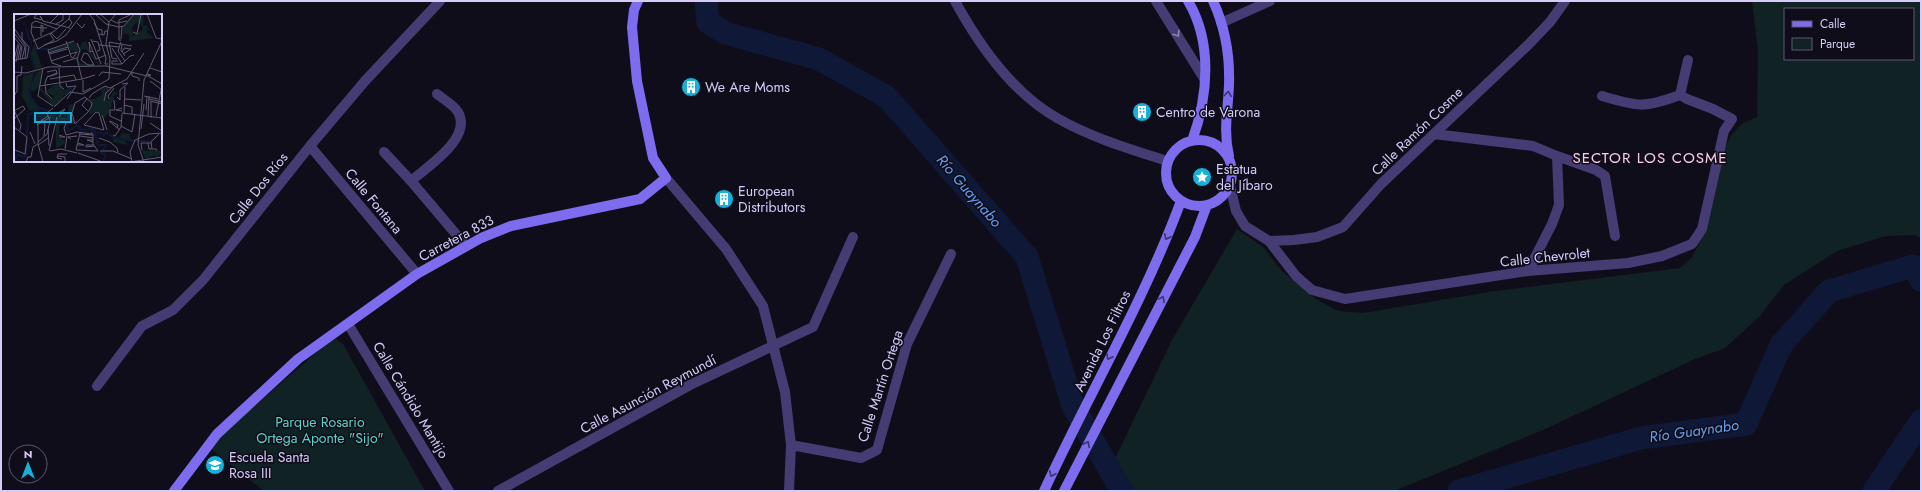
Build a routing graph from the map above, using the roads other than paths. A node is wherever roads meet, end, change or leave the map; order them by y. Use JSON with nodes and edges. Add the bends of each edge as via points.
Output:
{"nodes":[{"id":1,"x":440,"y":1,"type":"edge"},
{"id":2,"x":638,"y":1,"type":"edge"},
{"id":3,"x":954,"y":1,"type":"edge"},
{"id":4,"x":1156,"y":1,"type":"edge"},
{"id":5,"x":1188,"y":1,"type":"edge"},
{"id":6,"x":1213,"y":1,"type":"edge"},
{"id":7,"x":1270,"y":1,"type":"edge"},
{"id":8,"x":1565,"y":1,"type":"edge"},
{"id":9,"x":1221,"y":22,"type":"junction"},
{"id":10,"x":1688,"y":60,"type":"dead end"},
{"id":11,"x":1205,"y":80,"type":"junction"},
{"id":12,"x":437,"y":94,"type":"dead end"},
{"id":13,"x":1680,"y":95,"type":"junction"},
{"id":14,"x":1602,"y":96,"type":"dead end"},
{"id":15,"x":1434,"y":134,"type":"junction"},
{"id":16,"x":1192,"y":141,"type":"junction"},
{"id":17,"x":310,"y":146,"type":"junction"},
{"id":18,"x":384,"y":152,"type":"dead end"},
{"id":19,"x":1557,"y":156,"type":"junction"},
{"id":20,"x":1229,"y":160,"type":"junction"},
{"id":21,"x":1167,"y":161,"type":"junction"},
{"id":22,"x":666,"y":178,"type":"junction"},
{"id":23,"x":412,"y":181,"type":"junction"},
{"id":24,"x":1230,"y":186,"type":"junction"},
{"id":25,"x":1181,"y":201,"type":"junction"},
{"id":26,"x":1207,"y":205,"type":"junction"},
{"id":27,"x":1615,"y":236,"type":"dead end"},
{"id":28,"x":853,"y":237,"type":"dead end"},
{"id":29,"x":1269,"y":241,"type":"junction"},
{"id":30,"x":466,"y":246,"type":"junction"},
{"id":31,"x":951,"y":254,"type":"dead end"},
{"id":32,"x":1528,"y":271,"type":"junction"},
{"id":33,"x":417,"y":274,"type":"junction"},
{"id":34,"x":348,"y":324,"type":"junction"},
{"id":35,"x":773,"y":346,"type":"junction"},
{"id":36,"x":97,"y":386,"type":"dead end"},
{"id":37,"x":791,"y":445,"type":"junction"},
{"id":38,"x":174,"y":491,"type":"edge"},
{"id":39,"x":449,"y":491,"type":"edge"},
{"id":40,"x":498,"y":491,"type":"edge"},
{"id":41,"x":789,"y":491,"type":"edge"},
{"id":42,"x":1044,"y":491,"type":"edge"},
{"id":43,"x":1064,"y":491,"type":"edge"}],
"edges":[{"from":1,"to":17,"type":"street","name":"Calle Dos Ríos","via":[[365,81]]},
{"from":2,"to":22,"type":"main road","via":[[632,27],[635,69],[653,158]]},
{"from":3,"to":21,"type":"street","via":[[982,44],[1012,81],[1036,104],[1056,118],[1083,131]]},
{"from":4,"to":11,"type":"street","one_way":true},
{"from":5,"to":11,"type":"main road","via":[[1197,16],[1202,36],[1206,61]]},
{"from":6,"to":9,"type":"main road"},
{"from":7,"to":9,"type":"street"},
{"from":8,"to":15,"type":"street","name":"Calle Ramón Cosme","via":[[1550,22],[1528,45]]},
{"from":20,"to":9,"type":"main road","one_way":true,"via":[[1225,140],[1229,61]]},
{"from":10,"to":13,"type":"street"},
{"from":11,"to":16,"type":"main road","via":[[1204,102]]},
{"from":12,"to":23,"type":"street","via":[[458,112],[460,131],[453,144]]},
{"from":13,"to":14,"type":"street","via":[[1648,105],[1629,104]]},
{"from":13,"to":32,"type":"street","name":"Calle Chevrolet","via":[[1732,119],[1724,131],[1702,229],[1692,244],[1662,256],[1628,263]]},
{"from":15,"to":19,"type":"street","via":[[1533,146]]},
{"from":15,"to":29,"type":"street","name":"Calle Ramón Cosme","via":[[1381,184],[1343,227],[1317,237]]},
{"from":16,"to":20,"type":"main road","via":[[1211,142],[1222,149]]},
{"from":16,"to":21,"type":"main road","via":[[1174,150]]},
{"from":17,"to":33,"type":"street","name":"Calle Fontana"},
{"from":17,"to":36,"type":"street","name":"Calle Dos Ríos","via":[[203,280],[173,310],[142,326]]},
{"from":18,"to":23,"type":"street"},
{"from":19,"to":27,"type":"street","via":[[1596,170],[1605,176]]},
{"from":19,"to":32,"type":"street","via":[[1559,205]]},
{"from":20,"to":24,"type":"main road","via":[[1232,173]]},
{"from":21,"to":25,"type":"main road","via":[[1165,174],[1168,187]]},
{"from":22,"to":30,"type":"main road","name":"Carretera 833","via":[[640,198],[511,226]]},
{"from":22,"to":35,"type":"street","via":[[726,249],[763,306]]},
{"from":23,"to":30,"type":"street"},
{"from":24,"to":26,"type":"main road","via":[[1220,198]]},
{"from":24,"to":29,"type":"street","name":"Calle Chevrolet","via":[[1236,211],[1245,226]]},
{"from":25,"to":26,"type":"main road","via":[[1200,207]]},
{"from":25,"to":42,"type":"main road","name":"Avenida Los Filtros","one_way":true,"via":[[1127,323]]},
{"from":43,"to":26,"type":"main road","one_way":true,"via":[[1195,237]]},
{"from":28,"to":35,"type":"street","name":"Calle Asunción Reymundí","via":[[813,327]]},
{"from":29,"to":32,"type":"street","name":"Calle Chevrolet","via":[[1296,276],[1312,290],[1345,299]]},
{"from":30,"to":33,"type":"main road","name":"Carretera 833"},
{"from":31,"to":37,"type":"street","name":"Calle Martín Ortega","via":[[906,344],[877,450],[861,458]]},
{"from":33,"to":34,"type":"main road","name":"Carretera 833"},
{"from":34,"to":38,"type":"main road","name":"Carretera 833","via":[[298,359],[247,405],[217,434]]},
{"from":34,"to":39,"type":"street","name":"Calle Cándido Mantijo"},
{"from":35,"to":37,"type":"street","via":[[785,392]]},
{"from":35,"to":40,"type":"street","name":"Calle Asunción Reymundí","via":[[690,385]]},
{"from":37,"to":41,"type":"street"}]}
